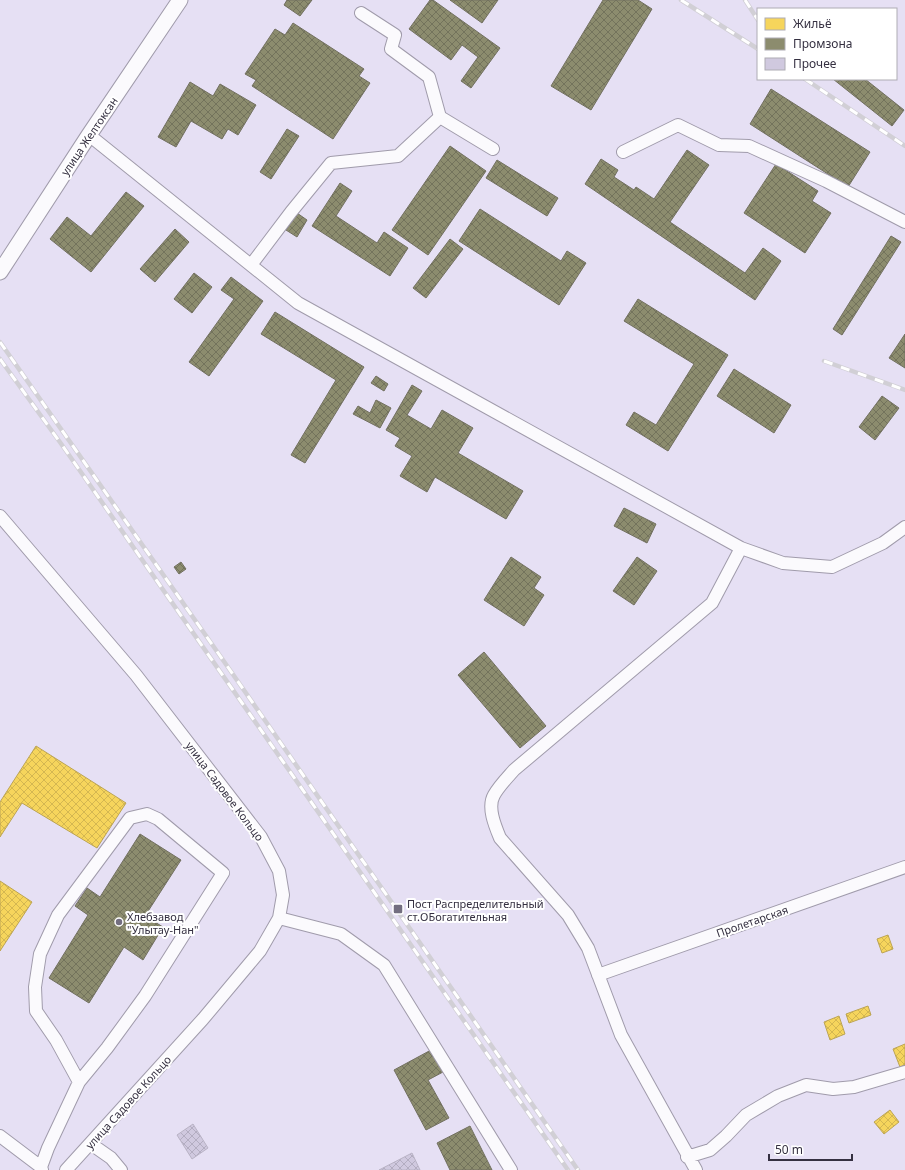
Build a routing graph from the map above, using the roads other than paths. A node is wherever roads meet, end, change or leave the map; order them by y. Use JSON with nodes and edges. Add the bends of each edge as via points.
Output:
{"nodes":[{"id":1,"x":180,"y":0,"type":"edge"},
{"id":2,"x":361,"y":13,"type":"dead end"},
{"id":3,"x":440,"y":117,"type":"junction"},
{"id":4,"x":89,"y":135,"type":"junction"},
{"id":5,"x":493,"y":149,"type":"dead end"},
{"id":6,"x":623,"y":152,"type":"dead end"},
{"id":7,"x":905,"y":222,"type":"edge"},
{"id":8,"x":251,"y":265,"type":"junction"},
{"id":9,"x":0,"y":272,"type":"edge"},
{"id":10,"x":0,"y":516,"type":"edge"},
{"id":11,"x":905,"y":527,"type":"edge"},
{"id":12,"x":742,"y":548,"type":"junction"},
{"id":13,"x":905,"y":867,"type":"edge"},
{"id":14,"x":279,"y":918,"type":"junction"},
{"id":15,"x":598,"y":975,"type":"junction"},
{"id":16,"x":905,"y":1072,"type":"edge"},
{"id":17,"x":79,"y":1082,"type":"junction"},
{"id":18,"x":0,"y":1136,"type":"edge"},
{"id":19,"x":91,"y":1144,"type":"junction"},
{"id":20,"x":687,"y":1156,"type":"junction"},
{"id":21,"x":42,"y":1169,"type":"edge"},
{"id":22,"x":66,"y":1170,"type":"edge"},
{"id":23,"x":121,"y":1170,"type":"edge"},
{"id":24,"x":511,"y":1170,"type":"edge"},
{"id":25,"x":696,"y":1170,"type":"edge"}],
"edges":[{"from":1,"to":4,"type":"main road","name":"улица Желтоксан"},
{"from":2,"to":3,"type":"street","via":[[395,35],[391,49],[429,77]]},
{"from":3,"to":5,"type":"street"},
{"from":3,"to":8,"type":"street","via":[[398,156],[331,163]]},
{"from":4,"to":8,"type":"street"},
{"from":4,"to":9,"type":"main road","name":"улица Желтоксан"},
{"from":6,"to":7,"type":"street","via":[[678,125],[719,145],[749,146],[826,181]]},
{"from":8,"to":12,"type":"street","via":[[298,303]]},
{"from":10,"to":14,"type":"street","name":"улица Садовое Кольцо","via":[[136,675],[261,837],[279,871],[283,895]]},
{"from":11,"to":12,"type":"street","via":[[883,543],[832,567],[782,563]]},
{"from":12,"to":15,"type":"street","via":[[712,603],[514,770],[493,796],[494,822],[500,838],[568,915],[588,948]]},
{"from":13,"to":15,"type":"street","name":"Пролетарская"},
{"from":14,"to":19,"type":"street","name":"улица Садовое Кольцо","via":[[260,951]]},
{"from":14,"to":24,"type":"street","via":[[341,934],[384,964]]},
{"from":15,"to":20,"type":"street","via":[[621,1035]]},
{"from":16,"to":20,"type":"street","via":[[854,1087],[833,1089],[806,1085],[778,1096],[746,1115],[710,1150]]},
{"from":17,"to":17,"type":"street","via":[[145,996],[223,873],[158,819],[147,814],[130,818],[58,915],[40,954],[35,987],[36,1011],[56,1040]]},
{"from":17,"to":21,"type":"street","via":[[48,1148]]},
{"from":18,"to":21,"type":"street"},
{"from":19,"to":22,"type":"street","name":"улица Садовое Кольцо"},
{"from":19,"to":23,"type":"street","via":[[111,1158]]},
{"from":20,"to":25,"type":"street"}]}
